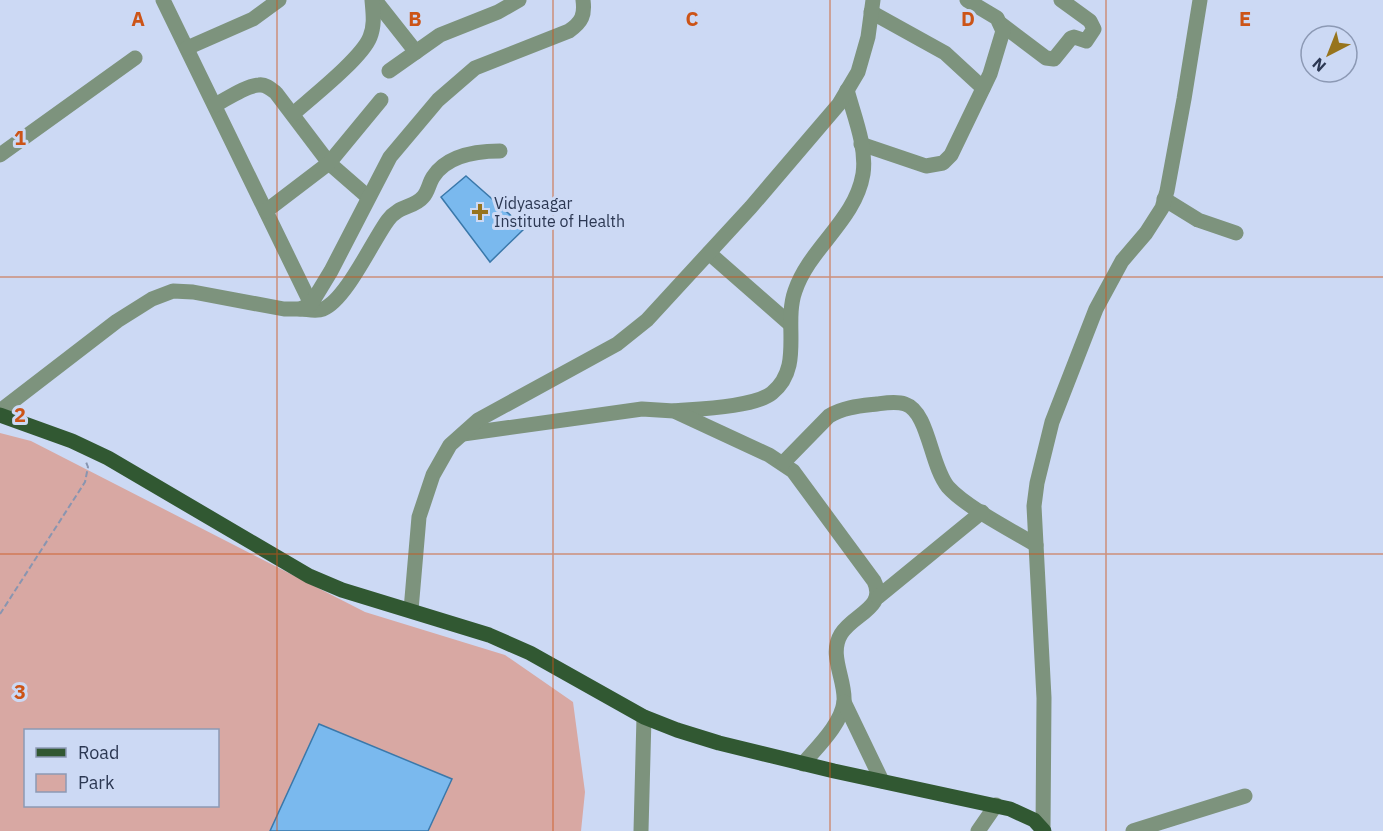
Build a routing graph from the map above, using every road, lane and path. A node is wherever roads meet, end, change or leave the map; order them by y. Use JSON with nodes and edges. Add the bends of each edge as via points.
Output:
{"nodes":[{"id":1,"x":163,"y":0,"type":"edge"},
{"id":2,"x":279,"y":0,"type":"edge"},
{"id":3,"x":373,"y":0,"type":"edge"},
{"id":4,"x":519,"y":0,"type":"edge"},
{"id":5,"x":583,"y":0,"type":"edge"},
{"id":6,"x":967,"y":0,"type":"edge"},
{"id":7,"x":1061,"y":0,"type":"edge"},
{"id":8,"x":1200,"y":0,"type":"edge"},
{"id":9,"x":872,"y":6,"type":"edge"},
{"id":10,"x":1001,"y":24,"type":"junction"},
{"id":11,"x":187,"y":48,"type":"junction"},
{"id":12,"x":416,"y":52,"type":"junction"},
{"id":13,"x":135,"y":58,"type":"dead end"},
{"id":14,"x":389,"y":71,"type":"dead end"},
{"id":15,"x":983,"y":88,"type":"junction"},
{"id":16,"x":847,"y":90,"type":"junction"},
{"id":17,"x":381,"y":100,"type":"dead end"},
{"id":18,"x":214,"y":105,"type":"junction"},
{"id":19,"x":293,"y":114,"type":"junction"},
{"id":20,"x":861,"y":144,"type":"junction"},
{"id":21,"x":500,"y":151,"type":"dead end"},
{"id":22,"x":0,"y":155,"type":"edge"},
{"id":23,"x":329,"y":163,"type":"junction"},
{"id":24,"x":368,"y":196,"type":"junction"},
{"id":25,"x":1164,"y":199,"type":"junction"},
{"id":26,"x":266,"y":212,"type":"junction"},
{"id":27,"x":1236,"y":233,"type":"dead end"},
{"id":28,"x":709,"y":253,"type":"junction"},
{"id":29,"x":306,"y":306,"type":"junction"},
{"id":30,"x":790,"y":324,"type":"junction"},
{"id":31,"x":674,"y":411,"type":"junction"},
{"id":32,"x":0,"y":413,"type":"edge"},
{"id":33,"x":462,"y":434,"type":"junction"},
{"id":34,"x":84,"y":458,"type":"dead end"},
{"id":35,"x":783,"y":463,"type":"junction"},
{"id":36,"x":982,"y":512,"type":"junction"},
{"id":37,"x":1036,"y":545,"type":"junction"},
{"id":38,"x":878,"y":597,"type":"junction"},
{"id":39,"x":411,"y":610,"type":"junction"},
{"id":40,"x":0,"y":614,"type":"edge"},
{"id":41,"x":844,"y":702,"type":"junction"},
{"id":42,"x":644,"y":717,"type":"junction"},
{"id":43,"x":803,"y":764,"type":"junction"},
{"id":44,"x":882,"y":781,"type":"junction"},
{"id":45,"x":1245,"y":796,"type":"dead end"},
{"id":46,"x":996,"y":806,"type":"junction"},
{"id":47,"x":1043,"y":830,"type":"edge"},
{"id":48,"x":641,"y":831,"type":"edge"},
{"id":49,"x":978,"y":831,"type":"edge"},
{"id":50,"x":1134,"y":831,"type":"edge"}],
"edges":[{"from":1,"to":11,"type":"street"},
{"from":2,"to":11,"type":"street","via":[[253,20]]},
{"from":3,"to":12,"type":"street"},
{"from":3,"to":19,"type":"street","via":[[374,25],[369,40],[339,74]]},
{"from":4,"to":12,"type":"street","via":[[440,35]]},
{"from":5,"to":24,"type":"street","via":[[580,23],[569,31],[475,68],[456,83],[390,157]]},
{"from":6,"to":10,"type":"street","via":[[990,12]]},
{"from":7,"to":10,"type":"street","via":[[1090,21],[1094,29],[1086,41],[1071,38],[1054,59],[1046,58]]},
{"from":8,"to":25,"type":"street"},
{"from":9,"to":15,"type":"street","via":[[945,53]]},
{"from":9,"to":16,"type":"street","via":[[858,72]]},
{"from":10,"to":15,"type":"street","via":[[1001,40]]},
{"from":11,"to":18,"type":"street"},
{"from":12,"to":14,"type":"street"},
{"from":13,"to":22,"type":"street"},
{"from":15,"to":20,"type":"street","via":[[951,155],[943,163],[926,166]]},
{"from":16,"to":20,"type":"street"},
{"from":16,"to":28,"type":"street","via":[[798,154]]},
{"from":17,"to":23,"type":"street"},
{"from":18,"to":19,"type":"street","via":[[259,85],[268,86]]},
{"from":18,"to":26,"type":"street"},
{"from":19,"to":23,"type":"street"},
{"from":20,"to":30,"type":"street","via":[[863,172],[854,202],[800,276]]},
{"from":21,"to":29,"type":"street","via":[[467,155],[441,167],[419,201],[402,207],[389,219],[343,292],[323,309]]},
{"from":23,"to":24,"type":"street"},
{"from":23,"to":26,"type":"street"},
{"from":24,"to":29,"type":"street","via":[[331,271]]},
{"from":25,"to":27,"type":"street","via":[[1198,220]]},
{"from":25,"to":37,"type":"street","via":[[1156,220],[1122,261],[1103,293],[1052,422],[1034,506]]},
{"from":26,"to":29,"type":"street"},
{"from":28,"to":30,"type":"street"},
{"from":28,"to":33,"type":"street","via":[[647,320],[617,344],[478,420]]},
{"from":29,"to":32,"type":"street","via":[[284,309],[173,291],[126,315]]},
{"from":30,"to":31,"type":"street","via":[[792,356],[788,373],[769,396],[753,402]]},
{"from":31,"to":33,"type":"street","via":[[642,409]]},
{"from":31,"to":35,"type":"street"},
{"from":32,"to":39,"type":"main road","via":[[108,458],[309,576]]},
{"from":33,"to":39,"type":"street","via":[[450,445],[433,475],[419,517]]},
{"from":34,"to":40,"type":"path","via":[[88,466],[85,482]]},
{"from":35,"to":36,"type":"street","via":[[837,411],[905,404],[921,419],[940,476],[949,488]]},
{"from":35,"to":38,"type":"street","via":[[793,471],[874,581]]},
{"from":36,"to":37,"type":"street"},
{"from":36,"to":38,"type":"street"},
{"from":37,"to":47,"type":"street","via":[[1044,698]]},
{"from":38,"to":41,"type":"street","via":[[841,634],[836,658]]},
{"from":39,"to":42,"type":"main road","via":[[530,653]]},
{"from":41,"to":43,"type":"street","via":[[835,723]]},
{"from":41,"to":44,"type":"street"},
{"from":42,"to":43,"type":"main road","via":[[719,743]]},
{"from":42,"to":48,"type":"street"},
{"from":43,"to":44,"type":"main road"},
{"from":44,"to":46,"type":"main road"},
{"from":45,"to":50,"type":"street"},
{"from":46,"to":47,"type":"main road","via":[[1034,820]]},
{"from":46,"to":49,"type":"street"}]}
